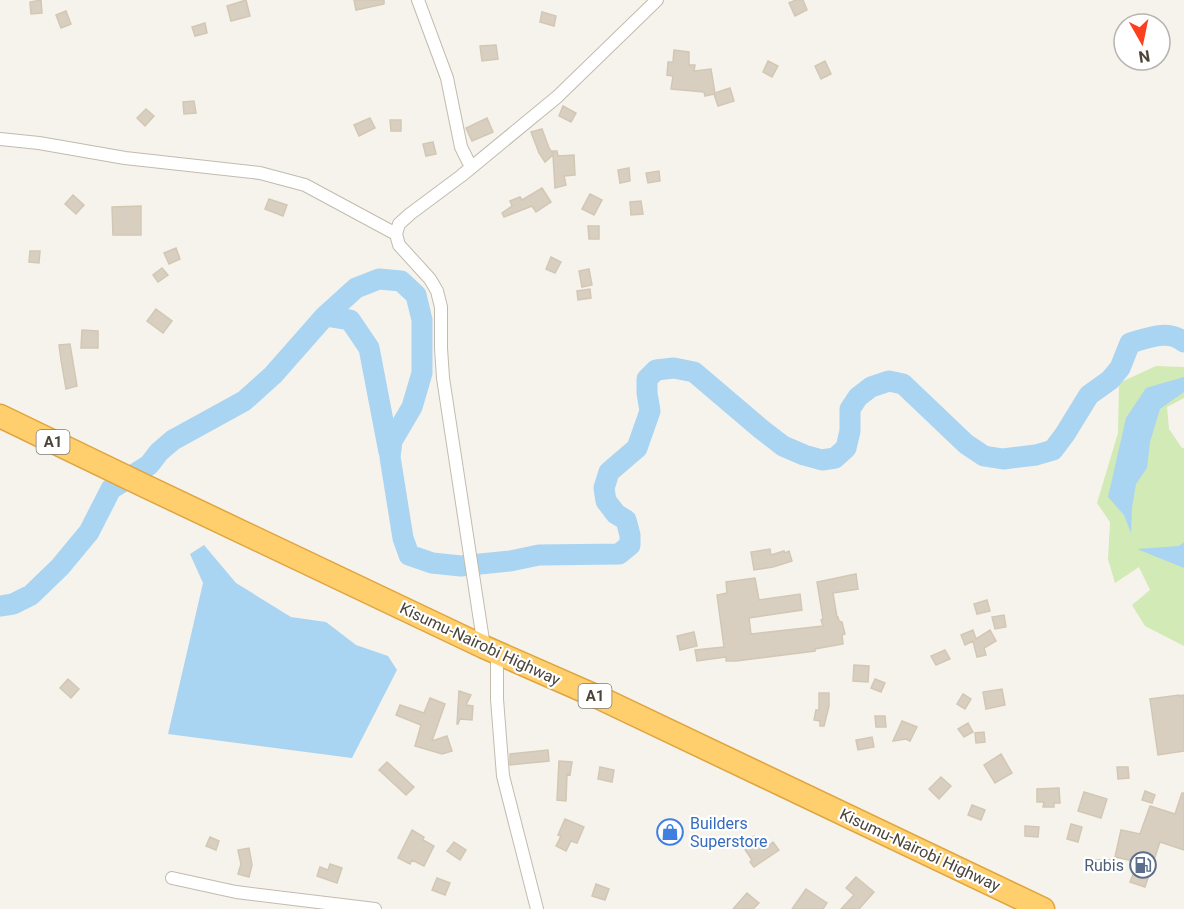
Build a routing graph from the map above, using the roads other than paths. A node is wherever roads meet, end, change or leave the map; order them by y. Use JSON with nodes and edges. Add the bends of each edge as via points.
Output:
{"nodes":[{"id":1,"x":418,"y":0,"type":"edge"},
{"id":2,"x":657,"y":0,"type":"edge"},
{"id":3,"x":0,"y":139,"type":"edge"},
{"id":4,"x":469,"y":164,"type":"dead end"},
{"id":5,"x":396,"y":234,"type":"junction"},
{"id":6,"x":0,"y":416,"type":"edge"},
{"id":7,"x":490,"y":650,"type":"junction"},
{"id":8,"x":172,"y":878,"type":"dead end"},
{"id":9,"x":375,"y":909,"type":"edge"},
{"id":10,"x":537,"y":909,"type":"edge"},
{"id":11,"x":1042,"y":909,"type":"edge"}],
"edges":[{"from":1,"to":4,"type":"street","via":[[447,78],[461,147]]},
{"from":2,"to":5,"type":"street","via":[[557,97],[410,214],[399,224]]},
{"from":3,"to":5,"type":"street","via":[[260,173],[305,185]]},
{"from":5,"to":7,"type":"street","via":[[399,246],[430,279],[441,307],[444,378],[474,580]]},
{"from":6,"to":7,"type":"highway","name":"Kisumu-Nairobi Highway","number":"A1"},
{"from":7,"to":10,"type":"street","via":[[503,776]]},
{"from":7,"to":11,"type":"highway","name":"Kisumu-Nairobi Highway","number":"A1","via":[[600,698]]},
{"from":8,"to":9,"type":"street","via":[[237,892]]}]}
